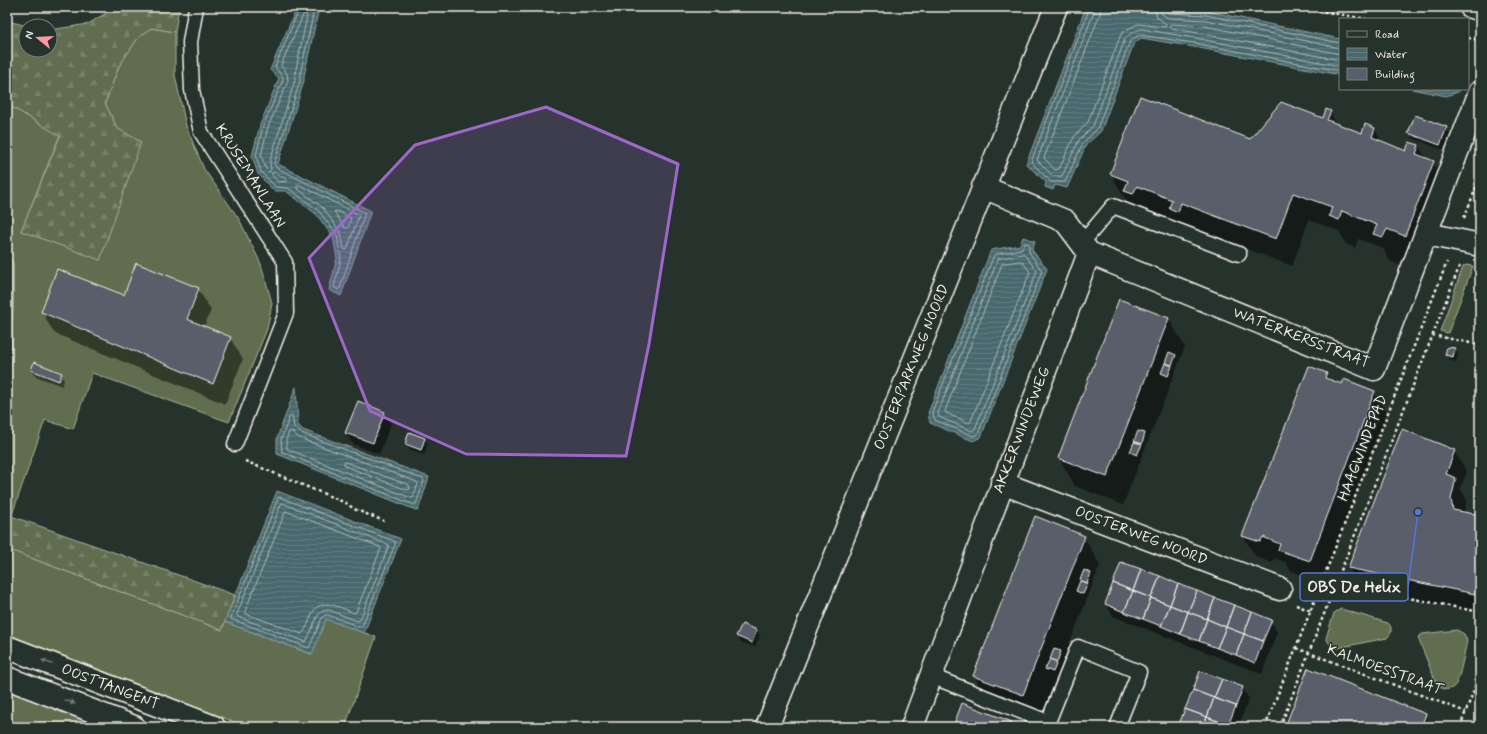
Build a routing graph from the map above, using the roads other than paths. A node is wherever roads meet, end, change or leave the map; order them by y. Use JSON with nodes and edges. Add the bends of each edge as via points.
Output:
{"nodes":[{"id":1,"x":196,"y":7,"type":"edge"},
{"id":2,"x":1056,"y":7,"type":"edge"},
{"id":3,"x":1471,"y":7,"type":"edge"},
{"id":4,"x":1480,"y":9,"type":"edge"},
{"id":5,"x":1480,"y":92,"type":"edge"},
{"id":6,"x":983,"y":187,"type":"junction"},
{"id":7,"x":1427,"y":234,"type":"junction"},
{"id":8,"x":1468,"y":243,"type":"edge"},
{"id":9,"x":1085,"y":248,"type":"junction"},
{"id":10,"x":1240,"y":254,"type":"dead end"},
{"id":11,"x":235,"y":444,"type":"dead end"},
{"id":12,"x":1002,"y":483,"type":"junction"},
{"id":13,"x":1280,"y":589,"type":"dead end"},
{"id":14,"x":7,"y":647,"type":"edge"},
{"id":15,"x":931,"y":676,"type":"junction"},
{"id":16,"x":7,"y":678,"type":"edge"},
{"id":17,"x":1047,"y":724,"type":"edge"},
{"id":18,"x":134,"y":727,"type":"edge"},
{"id":19,"x":214,"y":727,"type":"edge"},
{"id":20,"x":767,"y":727,"type":"edge"},
{"id":21,"x":912,"y":727,"type":"edge"},
{"id":22,"x":1117,"y":727,"type":"edge"}],
"edges":[{"from":1,"to":11,"type":"lane","name":"KRUSEMANLAAN","via":[[190,42],[192,90],[201,132],[285,262],[286,313]]},
{"from":2,"to":6,"type":"street","name":"OOSTERPARKWEG NOORD"},
{"from":3,"to":4,"type":"street"},
{"from":5,"to":7,"type":"street","name":"WATERKERSSTRAAT"},
{"from":6,"to":9,"type":"street","via":[[1065,221]]},
{"from":6,"to":20,"type":"street","name":"OOSTERPARKWEG NOORD"},
{"from":7,"to":8,"type":"street"},
{"from":7,"to":9,"type":"street","name":"WATERKERSSTRAAT","via":[[1374,369]]},
{"from":9,"to":10,"type":"lane","via":[[1113,206]]},
{"from":9,"to":12,"type":"street","name":"AKKERWINDEWEG"},
{"from":12,"to":13,"type":"street","name":"OOSTERWEG NOORD"},
{"from":12,"to":15,"type":"street","name":"AKKERWINDEWEG"},
{"from":19,"to":14,"type":"street","name":"OOSTTANGENT","one_way":true},
{"from":15,"to":17,"type":"lane"},
{"from":15,"to":21,"type":"street","name":"AKKERWINDEWEG"},
{"from":16,"to":18,"type":"street","name":"OOSTTANGENT","one_way":true},
{"from":17,"to":22,"type":"lane","via":[[1078,647],[1139,672]]}]}
